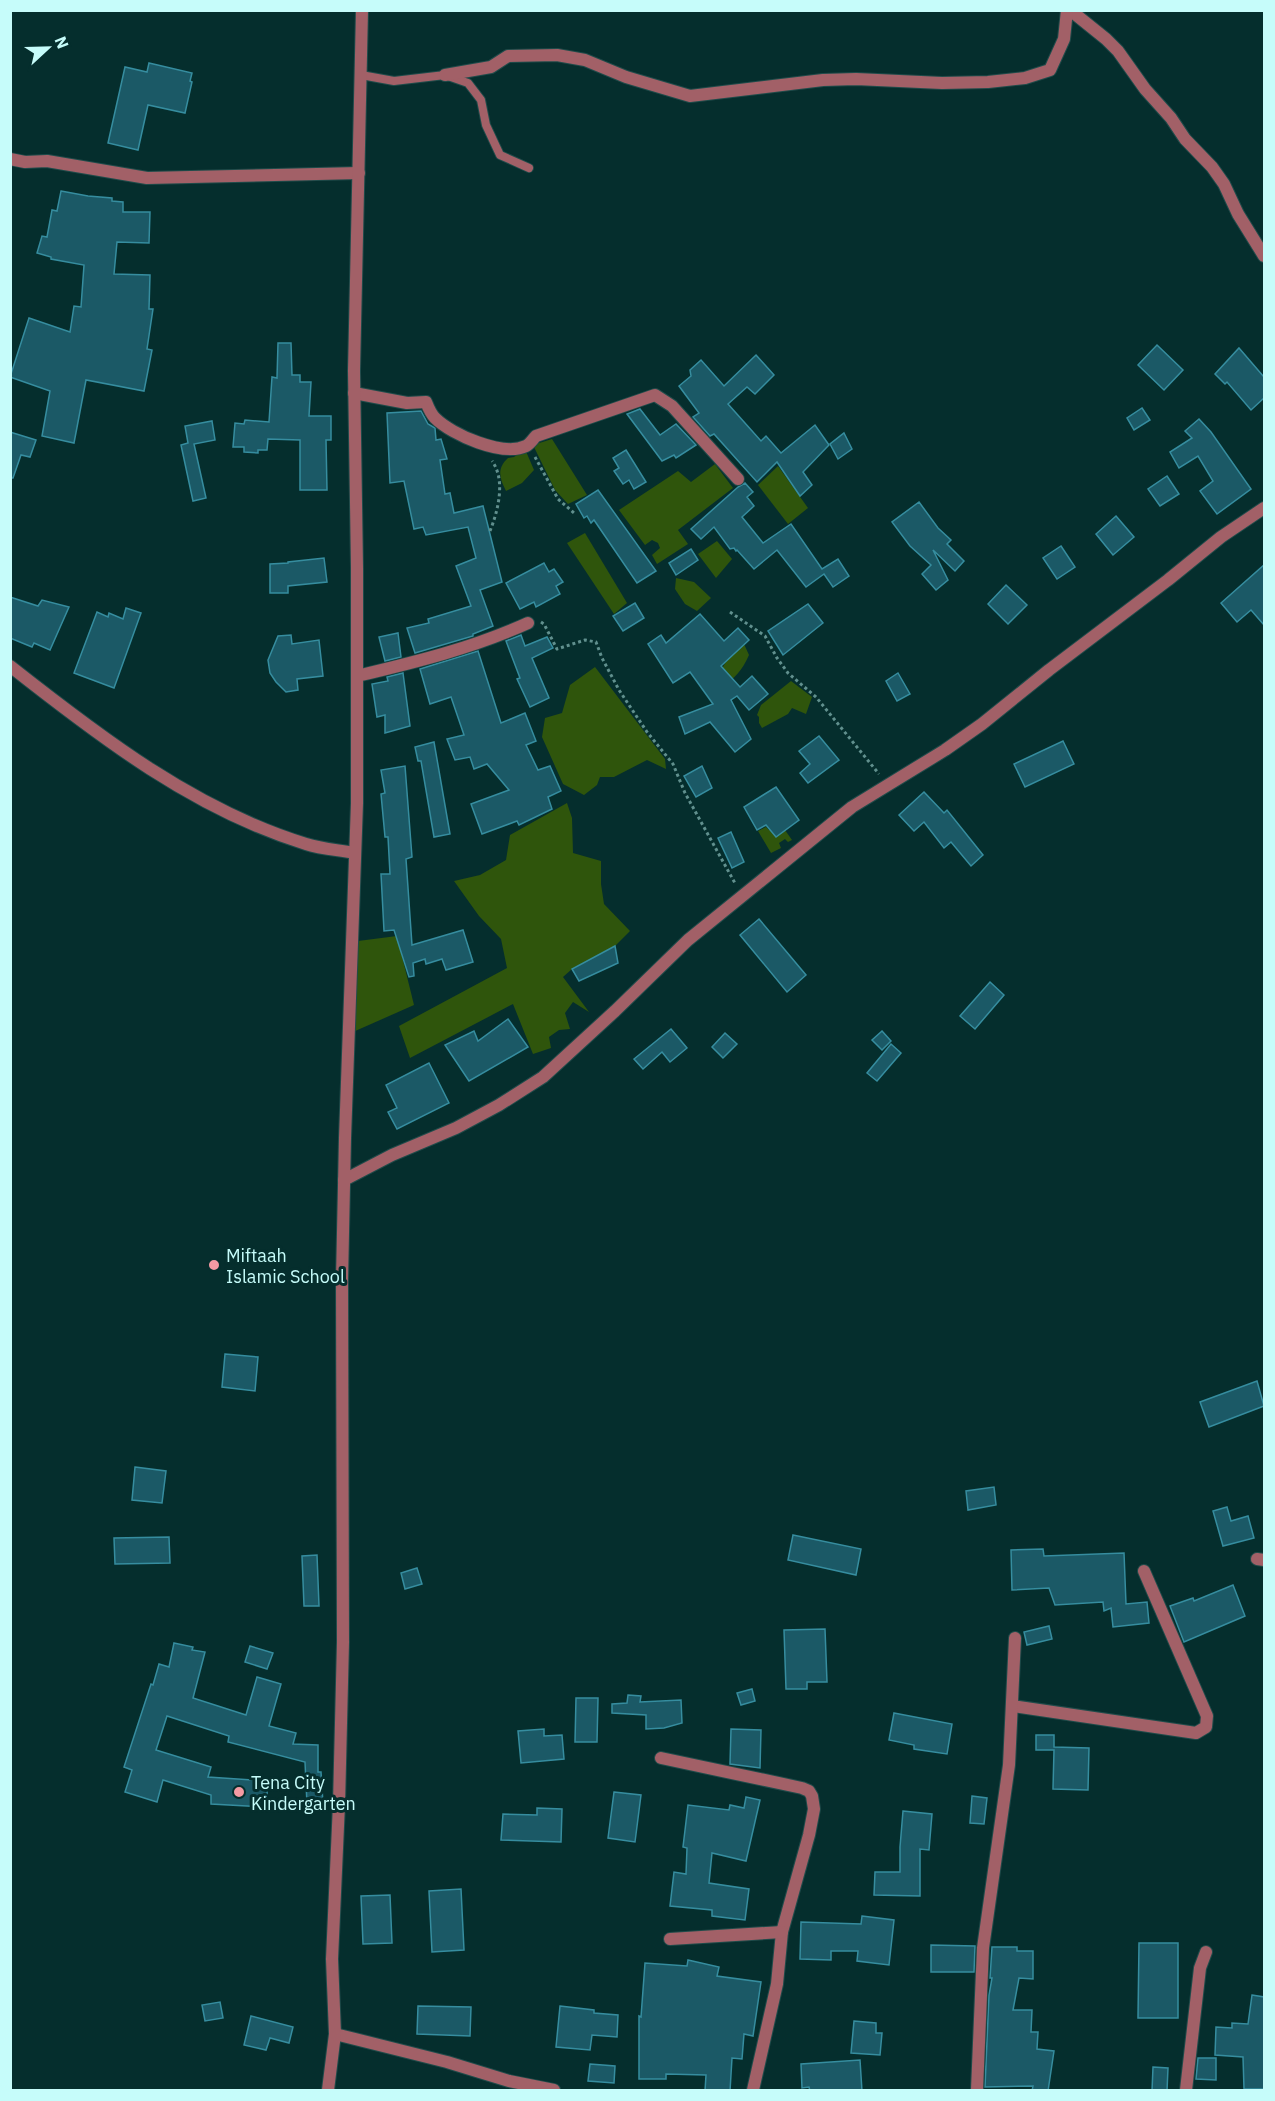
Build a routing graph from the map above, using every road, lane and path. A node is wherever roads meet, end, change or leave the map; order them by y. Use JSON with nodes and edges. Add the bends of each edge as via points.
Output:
{"nodes":[{"id":1,"x":362,"y":10,"type":"edge"},
{"id":2,"x":1069,"y":10,"type":"edge"},
{"id":3,"x":360,"y":75,"type":"junction"},
{"id":4,"x":445,"y":75,"type":"junction"},
{"id":5,"x":10,"y":159,"type":"edge"},
{"id":6,"x":529,"y":168,"type":"dead end"},
{"id":7,"x":359,"y":173,"type":"junction"},
{"id":8,"x":1264,"y":256,"type":"edge"},
{"id":9,"x":354,"y":393,"type":"junction"},
{"id":10,"x":483,"y":443,"type":"junction"},
{"id":11,"x":528,"y":445,"type":"junction"},
{"id":12,"x":738,"y":479,"type":"dead end"},
{"id":13,"x":1264,"y":508,"type":"edge"},
{"id":14,"x":574,"y":513,"type":"dead end"},
{"id":15,"x":490,"y":531,"type":"dead end"},
{"id":16,"x":730,"y":612,"type":"dead end"},
{"id":17,"x":528,"y":623,"type":"joint"},
{"id":18,"x":10,"y":666,"type":"edge"},
{"id":19,"x":357,"y":676,"type":"junction"},
{"id":20,"x":888,"y":785,"type":"junction"},
{"id":21,"x":355,"y":853,"type":"junction"},
{"id":22,"x":746,"y":895,"type":"junction"},
{"id":23,"x":344,"y":1180,"type":"junction"},
{"id":24,"x":1144,"y":1571,"type":"dead end"},
{"id":25,"x":1015,"y":1638,"type":"dead end"},
{"id":26,"x":1013,"y":1706,"type":"junction"},
{"id":27,"x":661,"y":1758,"type":"dead end"},
{"id":28,"x":782,"y":1932,"type":"junction"},
{"id":29,"x":670,"y":1939,"type":"dead end"},
{"id":30,"x":1206,"y":1952,"type":"dead end"},
{"id":31,"x":334,"y":2034,"type":"junction"},
{"id":32,"x":328,"y":2091,"type":"edge"},
{"id":33,"x":554,"y":2091,"type":"edge"},
{"id":34,"x":753,"y":2091,"type":"edge"},
{"id":35,"x":977,"y":2091,"type":"edge"},
{"id":36,"x":1186,"y":2091,"type":"edge"}],
"edges":[{"from":1,"to":3,"type":"street"},
{"from":2,"to":4,"type":"street","via":[[1064,39],[1050,70],[1026,78],[988,82],[823,80],[690,96],[585,60],[557,55],[508,56],[491,67]]},
{"from":2,"to":8,"type":"street","via":[[1118,51],[1185,139],[1212,167]]},
{"from":3,"to":4,"type":"lane","via":[[394,81]]},
{"from":3,"to":7,"type":"street"},
{"from":4,"to":6,"type":"lane","via":[[468,83],[481,100],[486,125],[500,155]]},
{"from":5,"to":7,"type":"street","via":[[47,161],[147,178]]},
{"from":7,"to":9,"type":"street"},
{"from":9,"to":10,"type":"street","via":[[407,403],[426,402],[434,418],[461,436]]},
{"from":9,"to":19,"type":"street"},
{"from":10,"to":11,"type":"street","via":[[511,449]]},
{"from":10,"to":15,"type":"path","via":[[498,477],[499,499]]},
{"from":11,"to":12,"type":"street","via":[[536,436],[655,395],[672,406]]},
{"from":11,"to":14,"type":"path","via":[[558,499]]},
{"from":13,"to":20,"type":"street","via":[[1221,537],[982,724]]},
{"from":16,"to":20,"type":"path","via":[[765,636],[788,673],[816,697]]},
{"from":17,"to":19,"type":"street","via":[[464,649]]},
{"from":17,"to":22,"type":"path","via":[[538,620],[544,624],[557,649],[585,640],[596,642],[619,690],[673,764],[733,880]]},
{"from":18,"to":21,"type":"street","via":[[170,782],[254,825],[307,844]]},
{"from":19,"to":21,"type":"street"},
{"from":20,"to":22,"type":"street","via":[[852,807]]},
{"from":21,"to":23,"type":"street"},
{"from":22,"to":23,"type":"street","via":[[688,940],[543,1077],[456,1128]]},
{"from":23,"to":31,"type":"street","via":[[343,1642],[332,1959]]},
{"from":24,"to":26,"type":"street","via":[[1207,1716],[1206,1727],[1196,1734]]},
{"from":25,"to":26,"type":"street"},
{"from":26,"to":35,"type":"street","via":[[1009,1765],[983,1948]]},
{"from":27,"to":28,"type":"street","via":[[809,1791],[814,1809]]},
{"from":28,"to":29,"type":"street"},
{"from":28,"to":34,"type":"street","via":[[777,1984]]},
{"from":30,"to":36,"type":"street","via":[[1200,1968]]},
{"from":31,"to":32,"type":"street"},
{"from":31,"to":33,"type":"street"}]}
